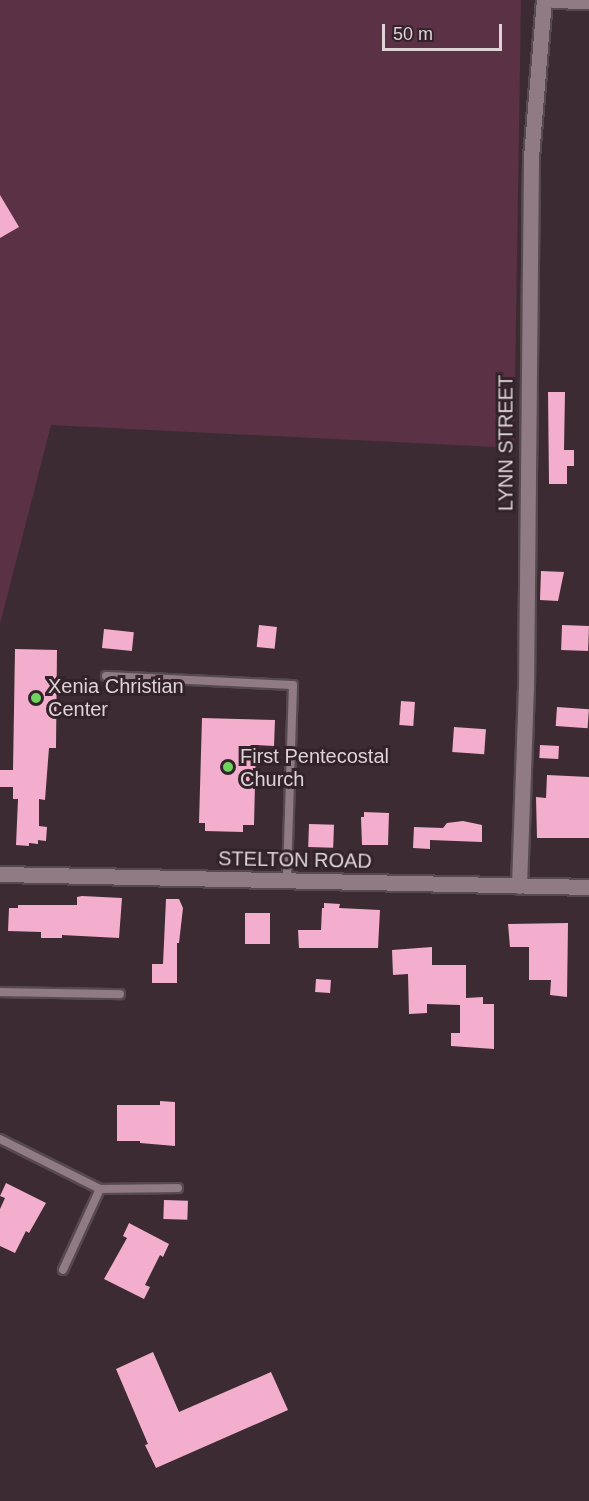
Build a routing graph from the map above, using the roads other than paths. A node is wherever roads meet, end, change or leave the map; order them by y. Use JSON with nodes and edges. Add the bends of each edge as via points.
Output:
{"nodes":[{"id":1,"x":544,"y":0,"type":"edge"},
{"id":2,"x":553,"y":0,"type":"edge"},
{"id":3,"x":589,"y":1,"type":"edge"},
{"id":4,"x":106,"y":676,"type":"dead end"},
{"id":5,"x":0,"y":874,"type":"edge"},
{"id":6,"x":287,"y":881,"type":"junction"},
{"id":7,"x":519,"y":886,"type":"junction"},
{"id":8,"x":589,"y":887,"type":"edge"},
{"id":9,"x":0,"y":992,"type":"edge"},
{"id":10,"x":120,"y":994,"type":"dead end"},
{"id":11,"x":0,"y":1139,"type":"edge"},
{"id":12,"x":178,"y":1188,"type":"dead end"},
{"id":13,"x":100,"y":1189,"type":"junction"},
{"id":14,"x":63,"y":1270,"type":"dead end"}],
"edges":[{"from":1,"to":7,"type":"street","name":"LYNN STREET","via":[[530,178],[526,690]]},
{"from":2,"to":3,"type":"street"},
{"from":4,"to":6,"type":"lane","via":[[293,685]]},
{"from":5,"to":6,"type":"street","name":"STELTON ROAD"},
{"from":6,"to":7,"type":"street","name":"STELTON ROAD"},
{"from":7,"to":8,"type":"street","name":"STELTON ROAD"},
{"from":9,"to":10,"type":"lane"},
{"from":11,"to":13,"type":"lane"},
{"from":12,"to":13,"type":"lane"},
{"from":13,"to":14,"type":"lane"}]}
